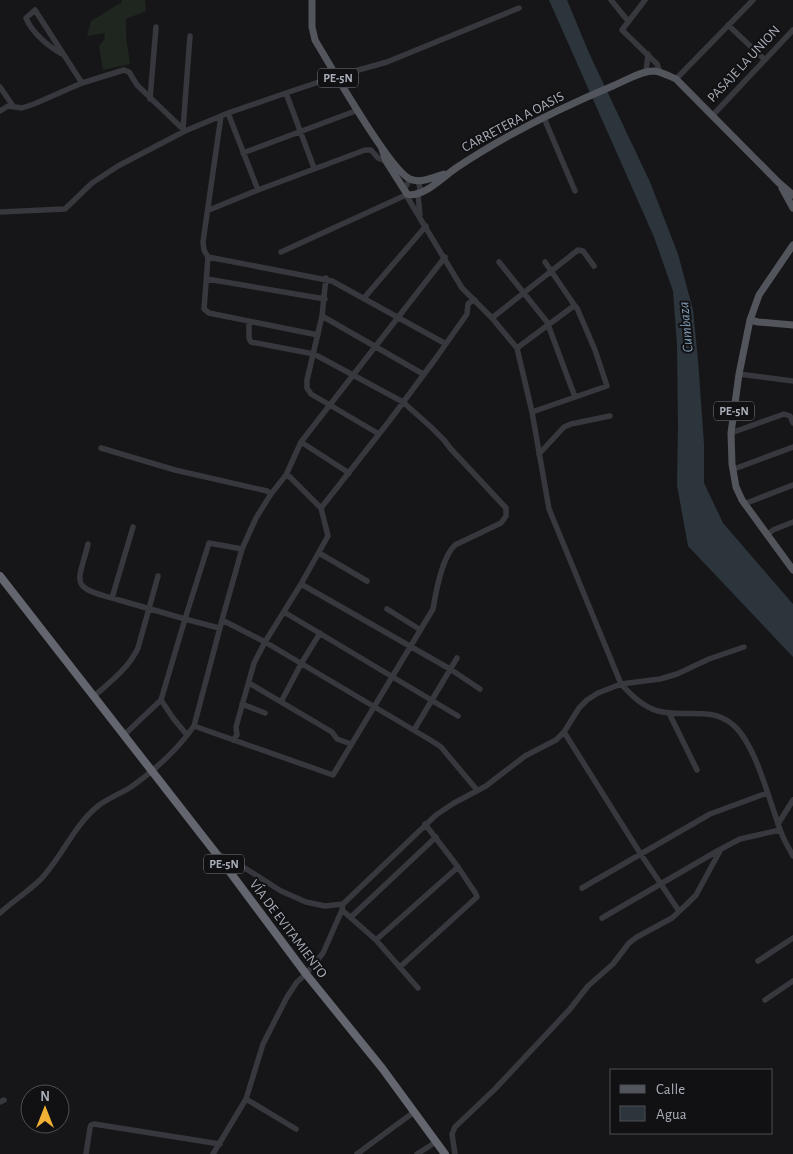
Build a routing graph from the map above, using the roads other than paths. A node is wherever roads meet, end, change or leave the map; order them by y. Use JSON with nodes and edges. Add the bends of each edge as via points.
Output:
{"nodes":[{"id":1,"x":312,"y":0,"type":"edge"},
{"id":2,"x":611,"y":0,"type":"edge"},
{"id":3,"x":645,"y":0,"type":"edge"},
{"id":4,"x":753,"y":0,"type":"edge"},
{"id":5,"x":519,"y":8,"type":"dead end"},
{"id":6,"x":628,"y":22,"type":"junction"},
{"id":7,"x":728,"y":24,"type":"junction"},
{"id":8,"x":156,"y":27,"type":"dead end"},
{"id":9,"x":793,"y":30,"type":"edge"},
{"id":10,"x":190,"y":36,"type":"dead end"},
{"id":11,"x":648,"y":54,"type":"junction"},
{"id":12,"x":64,"y":55,"type":"junction"},
{"id":13,"x":764,"y":59,"type":"junction"},
{"id":14,"x":646,"y":72,"type":"junction"},
{"id":15,"x":660,"y":72,"type":"junction"},
{"id":16,"x":337,"y":76,"type":"junction"},
{"id":17,"x":676,"y":79,"type":"junction"},
{"id":18,"x":82,"y":83,"type":"junction"},
{"id":19,"x":0,"y":87,"type":"edge"},
{"id":20,"x":286,"y":93,"type":"junction"},
{"id":21,"x":150,"y":99,"type":"junction"},
{"id":22,"x":12,"y":106,"type":"junction"},
{"id":23,"x":358,"y":110,"type":"junction"},
{"id":24,"x":0,"y":111,"type":"edge"},
{"id":25,"x":228,"y":113,"type":"junction"},
{"id":26,"x":221,"y":116,"type":"junction"},
{"id":27,"x":712,"y":116,"type":"junction"},
{"id":28,"x":544,"y":118,"type":"junction"},
{"id":29,"x":184,"y":130,"type":"junction"},
{"id":30,"x":300,"y":132,"type":"junction"},
{"id":31,"x":382,"y":150,"type":"junction"},
{"id":32,"x":244,"y":153,"type":"junction"},
{"id":33,"x":386,"y":161,"type":"junction"},
{"id":34,"x":314,"y":168,"type":"junction"},
{"id":35,"x":449,"y":173,"type":"junction"},
{"id":36,"x":414,"y":180,"type":"junction"},
{"id":37,"x":778,"y":182,"type":"junction"},
{"id":38,"x":258,"y":190,"type":"junction"},
{"id":39,"x":574,"y":191,"type":"dead end"},
{"id":40,"x":405,"y":193,"type":"junction"},
{"id":41,"x":418,"y":194,"type":"junction"},
{"id":42,"x":793,"y":195,"type":"edge"},
{"id":43,"x":793,"y":208,"type":"edge"},
{"id":44,"x":209,"y":210,"type":"junction"},
{"id":45,"x":0,"y":212,"type":"edge"},
{"id":46,"x":420,"y":217,"type":"junction"},
{"id":47,"x":426,"y":226,"type":"junction"},
{"id":48,"x":793,"y":243,"type":"edge"},
{"id":49,"x":282,"y":252,"type":"dead end"},
{"id":50,"x":208,"y":257,"type":"junction"},
{"id":51,"x":445,"y":257,"type":"junction"},
{"id":52,"x":499,"y":262,"type":"dead end"},
{"id":53,"x":545,"y":262,"type":"dead end"},
{"id":54,"x":594,"y":266,"type":"dead end"},
{"id":55,"x":553,"y":271,"type":"junction"},
{"id":56,"x":326,"y":278,"type":"junction"},
{"id":57,"x":207,"y":279,"type":"junction"},
{"id":58,"x":523,"y":294,"type":"junction"},
{"id":59,"x":364,"y":298,"type":"junction"},
{"id":60,"x":324,"y":299,"type":"junction"},
{"id":61,"x":476,"y":300,"type":"junction"},
{"id":62,"x":575,"y":306,"type":"junction"},
{"id":63,"x":322,"y":316,"type":"junction"},
{"id":64,"x":397,"y":317,"type":"junction"},
{"id":65,"x":492,"y":318,"type":"junction"},
{"id":66,"x":750,"y":320,"type":"junction"},
{"id":67,"x":249,"y":322,"type":"junction"},
{"id":68,"x":793,"y":325,"type":"edge"},
{"id":69,"x":548,"y":326,"type":"junction"},
{"id":70,"x":318,"y":335,"type":"junction"},
{"id":71,"x":446,"y":344,"type":"junction"},
{"id":72,"x":374,"y":347,"type":"junction"},
{"id":73,"x":517,"y":348,"type":"junction"},
{"id":74,"x":314,"y":354,"type":"junction"},
{"id":75,"x":424,"y":374,"type":"junction"},
{"id":76,"x":739,"y":374,"type":"junction"},
{"id":77,"x":351,"y":376,"type":"junction"},
{"id":78,"x":793,"y":381,"type":"edge"},
{"id":79,"x":575,"y":397,"type":"junction"},
{"id":80,"x":402,"y":402,"type":"junction"},
{"id":81,"x":329,"y":404,"type":"junction"},
{"id":82,"x":532,"y":412,"type":"junction"},
{"id":83,"x":610,"y":416,"type":"dead end"},
{"id":84,"x":793,"y":424,"type":"edge"},
{"id":85,"x":731,"y":433,"type":"junction"},
{"id":86,"x":379,"y":434,"type":"junction"},
{"id":87,"x":301,"y":442,"type":"junction"},
{"id":88,"x":793,"y":447,"type":"edge"},
{"id":89,"x":100,"y":448,"type":"dead end"},
{"id":90,"x":539,"y":454,"type":"junction"},
{"id":91,"x":734,"y":469,"type":"junction"},
{"id":92,"x":349,"y":473,"type":"junction"},
{"id":93,"x":286,"y":475,"type":"junction"},
{"id":94,"x":793,"y":485,"type":"edge"},
{"id":95,"x":271,"y":494,"type":"junction"},
{"id":96,"x":744,"y":504,"type":"junction"},
{"id":97,"x":321,"y":508,"type":"junction"},
{"id":98,"x":793,"y":522,"type":"edge"},
{"id":99,"x":133,"y":527,"type":"dead end"},
{"id":100,"x":767,"y":535,"type":"junction"},
{"id":101,"x":88,"y":544,"type":"dead end"},
{"id":102,"x":242,"y":549,"type":"junction"},
{"id":103,"x":319,"y":552,"type":"junction"},
{"id":104,"x":793,"y":570,"type":"edge"},
{"id":105,"x":0,"y":576,"type":"edge"},
{"id":106,"x":158,"y":576,"type":"dead end"},
{"id":107,"x":367,"y":581,"type":"dead end"},
{"id":108,"x":301,"y":584,"type":"junction"},
{"id":109,"x":112,"y":598,"type":"junction"},
{"id":110,"x":149,"y":608,"type":"junction"},
{"id":111,"x":387,"y":609,"type":"dead end"},
{"id":112,"x":284,"y":612,"type":"junction"},
{"id":113,"x":185,"y":619,"type":"junction"},
{"id":114,"x":222,"y":620,"type":"junction"},
{"id":115,"x":219,"y":628,"type":"junction"},
{"id":116,"x":419,"y":629,"type":"junction"},
{"id":117,"x":320,"y":633,"type":"junction"},
{"id":118,"x":265,"y":642,"type":"junction"},
{"id":119,"x":410,"y":646,"type":"junction"},
{"id":120,"x":744,"y":647,"type":"dead end"},
{"id":121,"x":457,"y":658,"type":"dead end"},
{"id":122,"x":301,"y":664,"type":"junction"},
{"id":123,"x":450,"y":669,"type":"junction"},
{"id":124,"x":391,"y":676,"type":"junction"},
{"id":125,"x":250,"y":683,"type":"junction"},
{"id":126,"x":621,"y":684,"type":"junction"},
{"id":127,"x":480,"y":689,"type":"dead end"},
{"id":128,"x":93,"y":697,"type":"junction"},
{"id":129,"x":160,"y":700,"type":"junction"},
{"id":130,"x":433,"y":700,"type":"junction"},
{"id":131,"x":281,"y":702,"type":"junction"},
{"id":132,"x":242,"y":704,"type":"junction"},
{"id":133,"x":373,"y":706,"type":"junction"},
{"id":134,"x":265,"y":713,"type":"dead end"},
{"id":135,"x":669,"y":713,"type":"junction"},
{"id":136,"x":458,"y":716,"type":"dead end"},
{"id":137,"x":194,"y":726,"type":"junction"},
{"id":138,"x":414,"y":730,"type":"junction"},
{"id":139,"x":564,"y":732,"type":"junction"},
{"id":140,"x":124,"y":735,"type":"junction"},
{"id":141,"x":187,"y":735,"type":"junction"},
{"id":142,"x":233,"y":740,"type":"junction"},
{"id":143,"x":351,"y":744,"type":"junction"},
{"id":144,"x":151,"y":770,"type":"junction"},
{"id":145,"x":697,"y":770,"type":"dead end"},
{"id":146,"x":477,"y":790,"type":"junction"},
{"id":147,"x":767,"y":793,"type":"junction"},
{"id":148,"x":793,"y":800,"type":"edge"},
{"id":149,"x":425,"y":824,"type":"junction"},
{"id":150,"x":779,"y":827,"type":"junction"},
{"id":151,"x":436,"y":837,"type":"junction"},
{"id":152,"x":721,"y":849,"type":"junction"},
{"id":153,"x":215,"y":852,"type":"junction"},
{"id":154,"x":640,"y":853,"type":"junction"},
{"id":155,"x":793,"y":856,"type":"edge"},
{"id":156,"x":458,"y":866,"type":"junction"},
{"id":157,"x":661,"y":883,"type":"junction"},
{"id":158,"x":582,"y":888,"type":"dead end"},
{"id":159,"x":343,"y":907,"type":"junction"},
{"id":160,"x":679,"y":911,"type":"junction"},
{"id":161,"x":0,"y":913,"type":"edge"},
{"id":162,"x":351,"y":917,"type":"junction"},
{"id":163,"x":602,"y":918,"type":"dead end"},
{"id":164,"x":793,"y":938,"type":"edge"},
{"id":165,"x":376,"y":940,"type":"junction"},
{"id":166,"x":758,"y":961,"type":"dead end"},
{"id":167,"x":400,"y":967,"type":"junction"},
{"id":168,"x":306,"y":974,"type":"junction"},
{"id":169,"x":793,"y":980,"type":"edge"},
{"id":170,"x":418,"y":988,"type":"dead end"},
{"id":171,"x":765,"y":1000,"type":"dead end"},
{"id":172,"x":246,"y":1099,"type":"junction"},
{"id":173,"x":414,"y":1112,"type":"junction"},
{"id":174,"x":296,"y":1129,"type":"dead end"},
{"id":175,"x":436,"y":1142,"type":"junction"},
{"id":176,"x":220,"y":1144,"type":"junction"},
{"id":177,"x":86,"y":1154,"type":"edge"},
{"id":178,"x":213,"y":1154,"type":"edge"},
{"id":179,"x":357,"y":1154,"type":"edge"},
{"id":180,"x":417,"y":1154,"type":"edge"},
{"id":181,"x":445,"y":1154,"type":"edge"},
{"id":182,"x":455,"y":1154,"type":"edge"}],
"edges":[{"from":1,"to":16,"type":"main road","number":"PE-5N","via":[[315,40]]},
{"from":2,"to":6,"type":"street"},
{"from":3,"to":6,"type":"street"},
{"from":4,"to":7,"type":"street"},
{"from":5,"to":16,"type":"street","via":[[387,62]]},
{"from":6,"to":11,"type":"street","via":[[622,28],[623,33]]},
{"from":7,"to":13,"type":"street"},
{"from":7,"to":17,"type":"street"},
{"from":8,"to":21,"type":"street"},
{"from":9,"to":13,"type":"street","name":"PASAJE LA UNION"},
{"from":10,"to":29,"type":"street"},
{"from":11,"to":14,"type":"street"},
{"from":11,"to":15,"type":"street"},
{"from":12,"to":12,"type":"street","via":[[34,10],[26,18],[28,23],[56,52]]},
{"from":12,"to":18,"type":"street"},
{"from":13,"to":27,"type":"street","name":"PASAJE LA UNION"},
{"from":14,"to":15,"type":"main road"},
{"from":14,"to":28,"type":"main road","name":"CARRETERA A OASIS"},
{"from":15,"to":17,"type":"main road"},
{"from":16,"to":20,"type":"street"},
{"from":16,"to":23,"type":"main road","number":"PE-5N"},
{"from":17,"to":27,"type":"main road"},
{"from":18,"to":21,"type":"street","via":[[126,70]]},
{"from":18,"to":22,"type":"street","via":[[22,108]]},
{"from":19,"to":22,"type":"street"},
{"from":20,"to":25,"type":"street"},
{"from":20,"to":30,"type":"street"},
{"from":21,"to":29,"type":"street"},
{"from":22,"to":24,"type":"street"},
{"from":23,"to":30,"type":"street"},
{"from":23,"to":31,"type":"main road","number":"PE-5N"},
{"from":25,"to":26,"type":"street"},
{"from":25,"to":32,"type":"street"},
{"from":26,"to":29,"type":"street"},
{"from":26,"to":44,"type":"street"},
{"from":27,"to":37,"type":"main road"},
{"from":28,"to":35,"type":"main road","name":"CARRETERA A OASIS"},
{"from":28,"to":39,"type":"street"},
{"from":29,"to":45,"type":"street","via":[[118,166],[65,209]]},
{"from":30,"to":32,"type":"street"},
{"from":30,"to":34,"type":"street"},
{"from":31,"to":33,"type":"main road","number":"PE-5N"},
{"from":31,"to":36,"type":"main road","number":"PE-5N","via":[[398,169]]},
{"from":32,"to":38,"type":"street"},
{"from":33,"to":34,"type":"street","via":[[369,149]]},
{"from":33,"to":40,"type":"main road","number":"PE-5N"},
{"from":34,"to":38,"type":"street"},
{"from":35,"to":36,"type":"main road","name":"CARRETERA A OASIS"},
{"from":35,"to":41,"type":"main road","name":"CARRETERA A OASIS"},
{"from":36,"to":40,"type":"street","via":[[407,183]]},
{"from":36,"to":41,"type":"street","via":[[420,188]]},
{"from":37,"to":42,"type":"main road"},
{"from":37,"to":43,"type":"main road"},
{"from":38,"to":44,"type":"street"},
{"from":40,"to":41,"type":"main road"},
{"from":40,"to":46,"type":"street"},
{"from":40,"to":49,"type":"street"},
{"from":41,"to":46,"type":"street"},
{"from":44,"to":50,"type":"street","via":[[203,245]]},
{"from":46,"to":47,"type":"street"},
{"from":47,"to":51,"type":"street"},
{"from":47,"to":59,"type":"street"},
{"from":48,"to":66,"type":"main road","number":"PE-5N","via":[[759,295]]},
{"from":50,"to":56,"type":"street"},
{"from":50,"to":57,"type":"street"},
{"from":51,"to":61,"type":"street","via":[[462,288]]},
{"from":51,"to":64,"type":"street"},
{"from":52,"to":58,"type":"street"},
{"from":53,"to":55,"type":"street"},
{"from":54,"to":55,"type":"street","via":[[580,250]]},
{"from":55,"to":58,"type":"street"},
{"from":55,"to":62,"type":"street"},
{"from":56,"to":59,"type":"street"},
{"from":56,"to":60,"type":"street"},
{"from":57,"to":60,"type":"street"},
{"from":57,"to":67,"type":"street","via":[[203,306],[206,312]]},
{"from":58,"to":65,"type":"street"},
{"from":58,"to":69,"type":"street"},
{"from":59,"to":64,"type":"street"},
{"from":60,"to":63,"type":"street"},
{"from":61,"to":65,"type":"street"},
{"from":61,"to":71,"type":"street","via":[[468,304],[467,314]]},
{"from":62,"to":69,"type":"street"},
{"from":62,"to":79,"type":"street","via":[[607,386]]},
{"from":63,"to":70,"type":"street"},
{"from":63,"to":72,"type":"street"},
{"from":64,"to":71,"type":"street"},
{"from":64,"to":72,"type":"street"},
{"from":65,"to":73,"type":"street"},
{"from":66,"to":68,"type":"main road"},
{"from":66,"to":76,"type":"main road","number":"PE-5N"},
{"from":67,"to":70,"type":"street"},
{"from":67,"to":74,"type":"street","via":[[251,342]]},
{"from":69,"to":73,"type":"street"},
{"from":69,"to":79,"type":"street"},
{"from":70,"to":74,"type":"street"},
{"from":71,"to":75,"type":"street"},
{"from":72,"to":75,"type":"street"},
{"from":72,"to":77,"type":"street"},
{"from":73,"to":82,"type":"street"},
{"from":74,"to":77,"type":"street"},
{"from":74,"to":81,"type":"street","via":[[307,388]]},
{"from":75,"to":80,"type":"street"},
{"from":76,"to":78,"type":"street"},
{"from":76,"to":85,"type":"main road","number":"PE-5N"},
{"from":77,"to":80,"type":"street"},
{"from":77,"to":81,"type":"street"},
{"from":79,"to":82,"type":"street"},
{"from":80,"to":86,"type":"street"},
{"from":80,"to":116,"type":"street","via":[[444,440],[506,508],[506,516],[501,523],[450,550],[433,609]]},
{"from":81,"to":86,"type":"street"},
{"from":81,"to":87,"type":"street"},
{"from":82,"to":90,"type":"street"},
{"from":83,"to":90,"type":"street","via":[[564,427]]},
{"from":84,"to":85,"type":"street","via":[[784,414]]},
{"from":85,"to":91,"type":"main road","number":"PE-5N"},
{"from":86,"to":92,"type":"street"},
{"from":87,"to":92,"type":"street"},
{"from":87,"to":93,"type":"street"},
{"from":88,"to":91,"type":"street"},
{"from":89,"to":95,"type":"street"},
{"from":90,"to":126,"type":"street","via":[[549,509]]},
{"from":91,"to":96,"type":"main road","number":"PE-5N","via":[[736,486]]},
{"from":92,"to":97,"type":"street"},
{"from":93,"to":95,"type":"street"},
{"from":93,"to":97,"type":"street"},
{"from":94,"to":96,"type":"street"},
{"from":95,"to":102,"type":"street"},
{"from":96,"to":100,"type":"main road","number":"PE-5N"},
{"from":97,"to":103,"type":"street","via":[[328,533]]},
{"from":98,"to":100,"type":"street"},
{"from":99,"to":109,"type":"street"},
{"from":100,"to":104,"type":"main road","number":"PE-5N"},
{"from":101,"to":109,"type":"street","via":[[79,579],[81,586]]},
{"from":102,"to":113,"type":"street","via":[[209,543]]},
{"from":102,"to":114,"type":"street"},
{"from":103,"to":107,"type":"street"},
{"from":103,"to":108,"type":"street"},
{"from":105,"to":128,"type":"highway","name":"VÍA DE EVITAMIENTO","number":"PE-5N"},
{"from":106,"to":110,"type":"street"},
{"from":108,"to":112,"type":"street"},
{"from":108,"to":119,"type":"street"},
{"from":109,"to":110,"type":"street"},
{"from":110,"to":113,"type":"street"},
{"from":110,"to":128,"type":"street","via":[[134,657]]},
{"from":111,"to":116,"type":"street"},
{"from":112,"to":117,"type":"street"},
{"from":112,"to":118,"type":"street"},
{"from":113,"to":115,"type":"street"},
{"from":113,"to":129,"type":"street"},
{"from":114,"to":115,"type":"street"},
{"from":114,"to":118,"type":"street"},
{"from":115,"to":137,"type":"street"},
{"from":116,"to":119,"type":"street"},
{"from":117,"to":122,"type":"street"},
{"from":117,"to":124,"type":"street"},
{"from":118,"to":122,"type":"street"},
{"from":118,"to":125,"type":"street","via":[[254,663]]},
{"from":119,"to":123,"type":"street"},
{"from":119,"to":124,"type":"street"},
{"from":120,"to":126,"type":"street","via":[[677,674]]},
{"from":121,"to":123,"type":"street"},
{"from":122,"to":131,"type":"street"},
{"from":122,"to":133,"type":"street"},
{"from":123,"to":127,"type":"street"},
{"from":123,"to":130,"type":"street"},
{"from":124,"to":130,"type":"street"},
{"from":124,"to":133,"type":"street"},
{"from":125,"to":131,"type":"street"},
{"from":125,"to":132,"type":"street"},
{"from":126,"to":135,"type":"street","via":[[646,706]]},
{"from":126,"to":139,"type":"street","via":[[587,700]]},
{"from":128,"to":140,"type":"highway","name":"VÍA DE EVITAMIENTO","number":"PE-5N"},
{"from":129,"to":140,"type":"street"},
{"from":129,"to":141,"type":"street"},
{"from":130,"to":136,"type":"street"},
{"from":130,"to":138,"type":"street"},
{"from":131,"to":143,"type":"street","via":[[332,732],[337,739]]},
{"from":132,"to":134,"type":"street"},
{"from":132,"to":142,"type":"street","via":[[237,735]]},
{"from":133,"to":138,"type":"street"},
{"from":133,"to":143,"type":"street"},
{"from":135,"to":145,"type":"street"},
{"from":135,"to":147,"type":"street","via":[[704,713],[733,724],[750,749]]},
{"from":137,"to":141,"type":"street"},
{"from":137,"to":142,"type":"street"},
{"from":138,"to":146,"type":"street","via":[[441,747]]},
{"from":139,"to":146,"type":"street","via":[[548,746],[525,756]]},
{"from":139,"to":154,"type":"street"},
{"from":140,"to":144,"type":"highway","name":"VÍA DE EVITAMIENTO","number":"PE-5N"},
{"from":141,"to":144,"type":"street"},
{"from":142,"to":143,"type":"street","via":[[333,775]]},
{"from":144,"to":153,"type":"highway","name":"VÍA DE EVITAMIENTO","number":"PE-5N"},
{"from":144,"to":161,"type":"street","via":[[97,807],[40,880]]},
{"from":146,"to":149,"type":"street"},
{"from":147,"to":150,"type":"street"},
{"from":147,"to":154,"type":"street","via":[[710,814]]},
{"from":148,"to":150,"type":"street"},
{"from":149,"to":151,"type":"street"},
{"from":149,"to":159,"type":"street"},
{"from":150,"to":152,"type":"street"},
{"from":150,"to":155,"type":"street"},
{"from":151,"to":156,"type":"street"},
{"from":151,"to":162,"type":"street"},
{"from":152,"to":157,"type":"street"},
{"from":152,"to":160,"type":"street","via":[[696,895]]},
{"from":153,"to":159,"type":"street","via":[[306,902]]},
{"from":153,"to":168,"type":"highway","name":"VÍA DE EVITAMIENTO","number":"PE-5N"},
{"from":154,"to":157,"type":"street"},
{"from":154,"to":158,"type":"street"},
{"from":156,"to":165,"type":"street"},
{"from":156,"to":167,"type":"street","via":[[476,894],[476,900]]},
{"from":157,"to":160,"type":"street"},
{"from":157,"to":163,"type":"street"},
{"from":159,"to":162,"type":"street"},
{"from":159,"to":168,"type":"street","via":[[323,953]]},
{"from":160,"to":182,"type":"street","via":[[629,943],[495,1089],[455,1126],[452,1134]]},
{"from":162,"to":165,"type":"street"},
{"from":164,"to":166,"type":"street"},
{"from":165,"to":167,"type":"street"},
{"from":167,"to":170,"type":"street"},
{"from":168,"to":172,"type":"street","via":[[287,997],[263,1044]]},
{"from":168,"to":173,"type":"highway","name":"VÍA DE EVITAMIENTO","number":"PE-5N"},
{"from":169,"to":171,"type":"street"},
{"from":172,"to":174,"type":"street"},
{"from":172,"to":176,"type":"street"},
{"from":173,"to":175,"type":"highway","name":"VÍA DE EVITAMIENTO","number":"PE-5N"},
{"from":173,"to":179,"type":"street"},
{"from":175,"to":180,"type":"street"},
{"from":175,"to":181,"type":"highway","name":"VÍA DE EVITAMIENTO","number":"PE-5N"},
{"from":176,"to":177,"type":"street","via":[[94,1124],[90,1128]]},
{"from":176,"to":178,"type":"street"}]}
